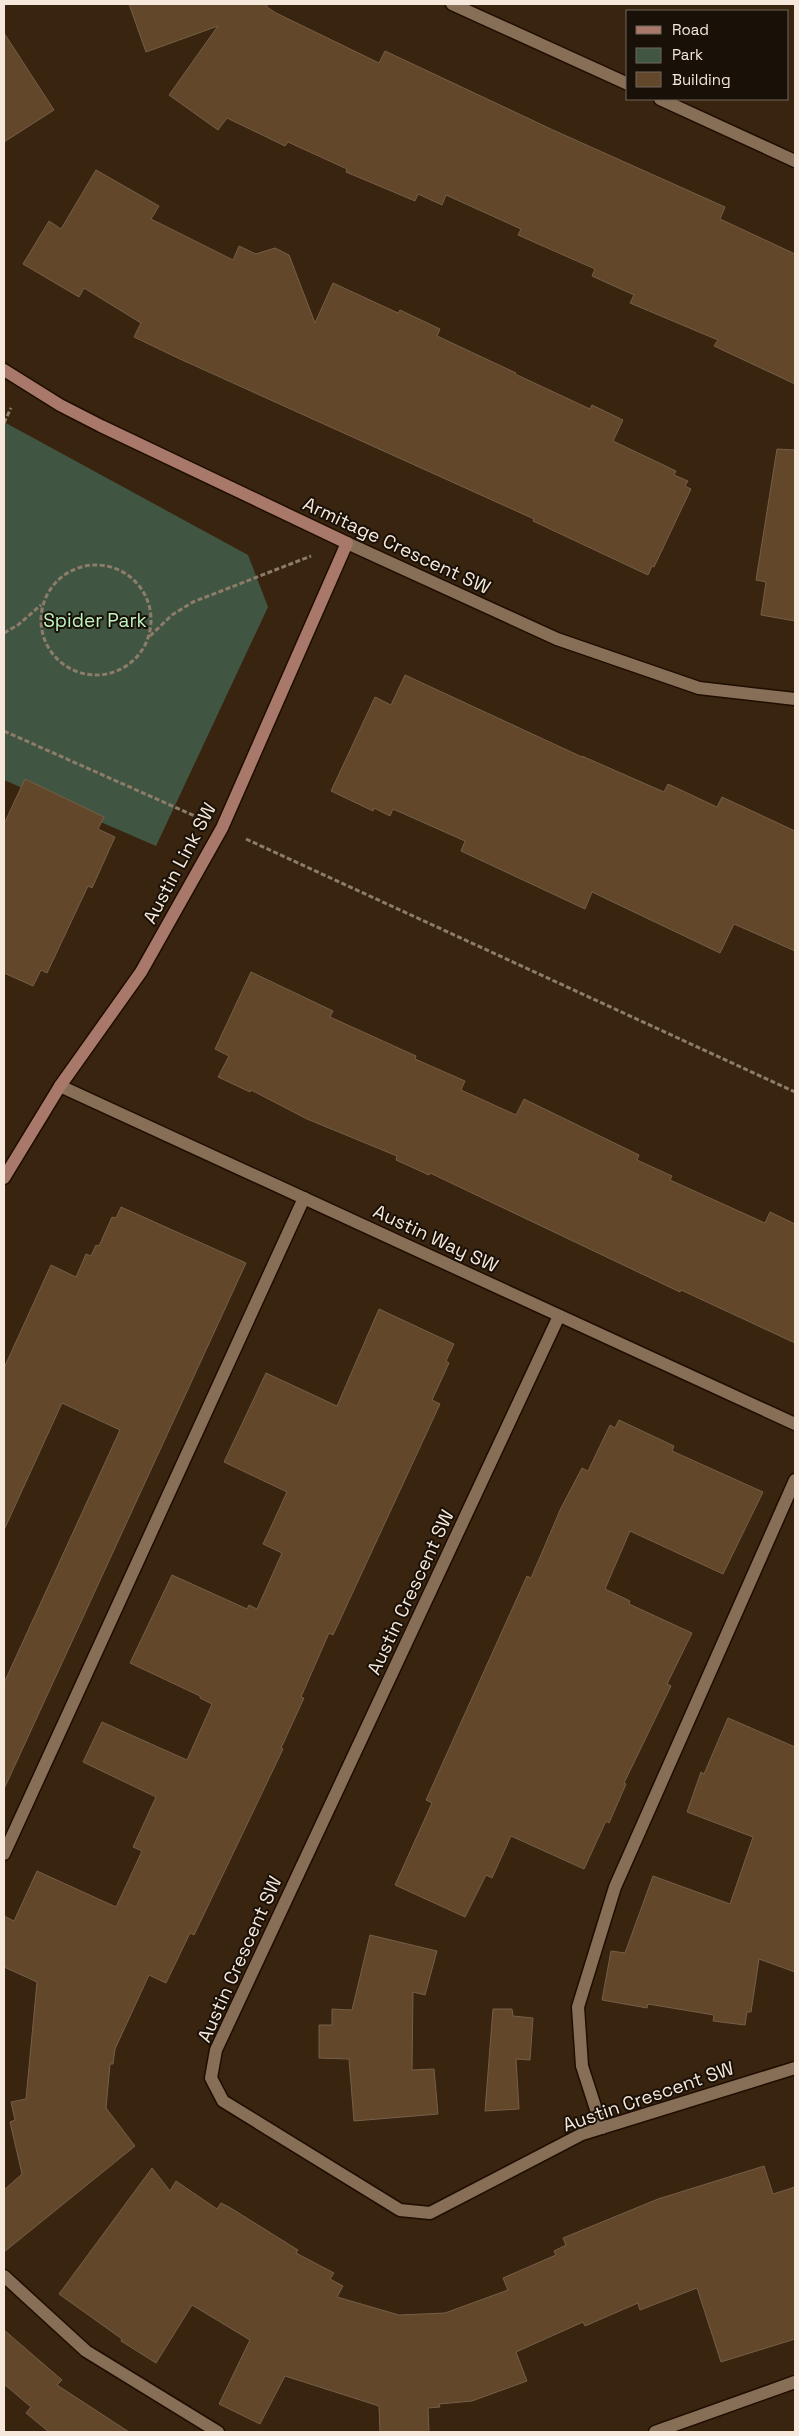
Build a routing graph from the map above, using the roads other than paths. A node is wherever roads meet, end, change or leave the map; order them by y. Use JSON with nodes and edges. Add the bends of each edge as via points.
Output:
{"nodes":[{"id":1,"x":452,"y":4,"type":"edge"},
{"id":2,"x":626,"y":83,"type":"edge"},
{"id":3,"x":662,"y":100,"type":"edge"},
{"id":4,"x":795,"y":161,"type":"edge"},
{"id":5,"x":4,"y":370,"type":"edge"},
{"id":6,"x":346,"y":543,"type":"junction"},
{"id":7,"x":795,"y":698,"type":"edge"},
{"id":8,"x":60,"y":1086,"type":"junction"},
{"id":9,"x":4,"y":1178,"type":"edge"},
{"id":10,"x":304,"y":1198,"type":"junction"},
{"id":11,"x":559,"y":1316,"type":"junction"},
{"id":12,"x":795,"y":1424,"type":"edge"},
{"id":13,"x":795,"y":1480,"type":"edge"},
{"id":14,"x":4,"y":1854,"type":"edge"},
{"id":15,"x":795,"y":2068,"type":"edge"},
{"id":16,"x":602,"y":2128,"type":"junction"},
{"id":17,"x":4,"y":2276,"type":"edge"},
{"id":18,"x":795,"y":2382,"type":"edge"},
{"id":19,"x":218,"y":2432,"type":"edge"},
{"id":20,"x":655,"y":2432,"type":"edge"}],
"edges":[{"from":1,"to":2,"type":"street"},
{"from":3,"to":4,"type":"street"},
{"from":5,"to":6,"type":"street","name":"Armitage Crescent SW","via":[[60,406]]},
{"from":6,"to":7,"type":"street","name":"Armitage Crescent SW","via":[[557,639],[699,688]]},
{"from":6,"to":8,"type":"street","name":"Austin Link SW","via":[[222,828],[141,972]]},
{"from":8,"to":9,"type":"street","name":"Austin Link SW"},
{"from":8,"to":10,"type":"street","name":"Austin Way SW"},
{"from":10,"to":11,"type":"street","name":"Austin Way SW"},
{"from":10,"to":14,"type":"street"},
{"from":11,"to":12,"type":"street","name":"Austin Way SW"},
{"from":11,"to":16,"type":"street","name":"Austin Crescent SW","via":[[216,2050],[211,2078],[223,2101],[400,2210],[430,2213],[582,2134]]},
{"from":13,"to":16,"type":"street","via":[[615,1887],[578,2007],[582,2066]]},
{"from":15,"to":16,"type":"street","name":"Austin Crescent SW"},
{"from":17,"to":19,"type":"street","via":[[86,2350]]},
{"from":18,"to":20,"type":"street"}]}
